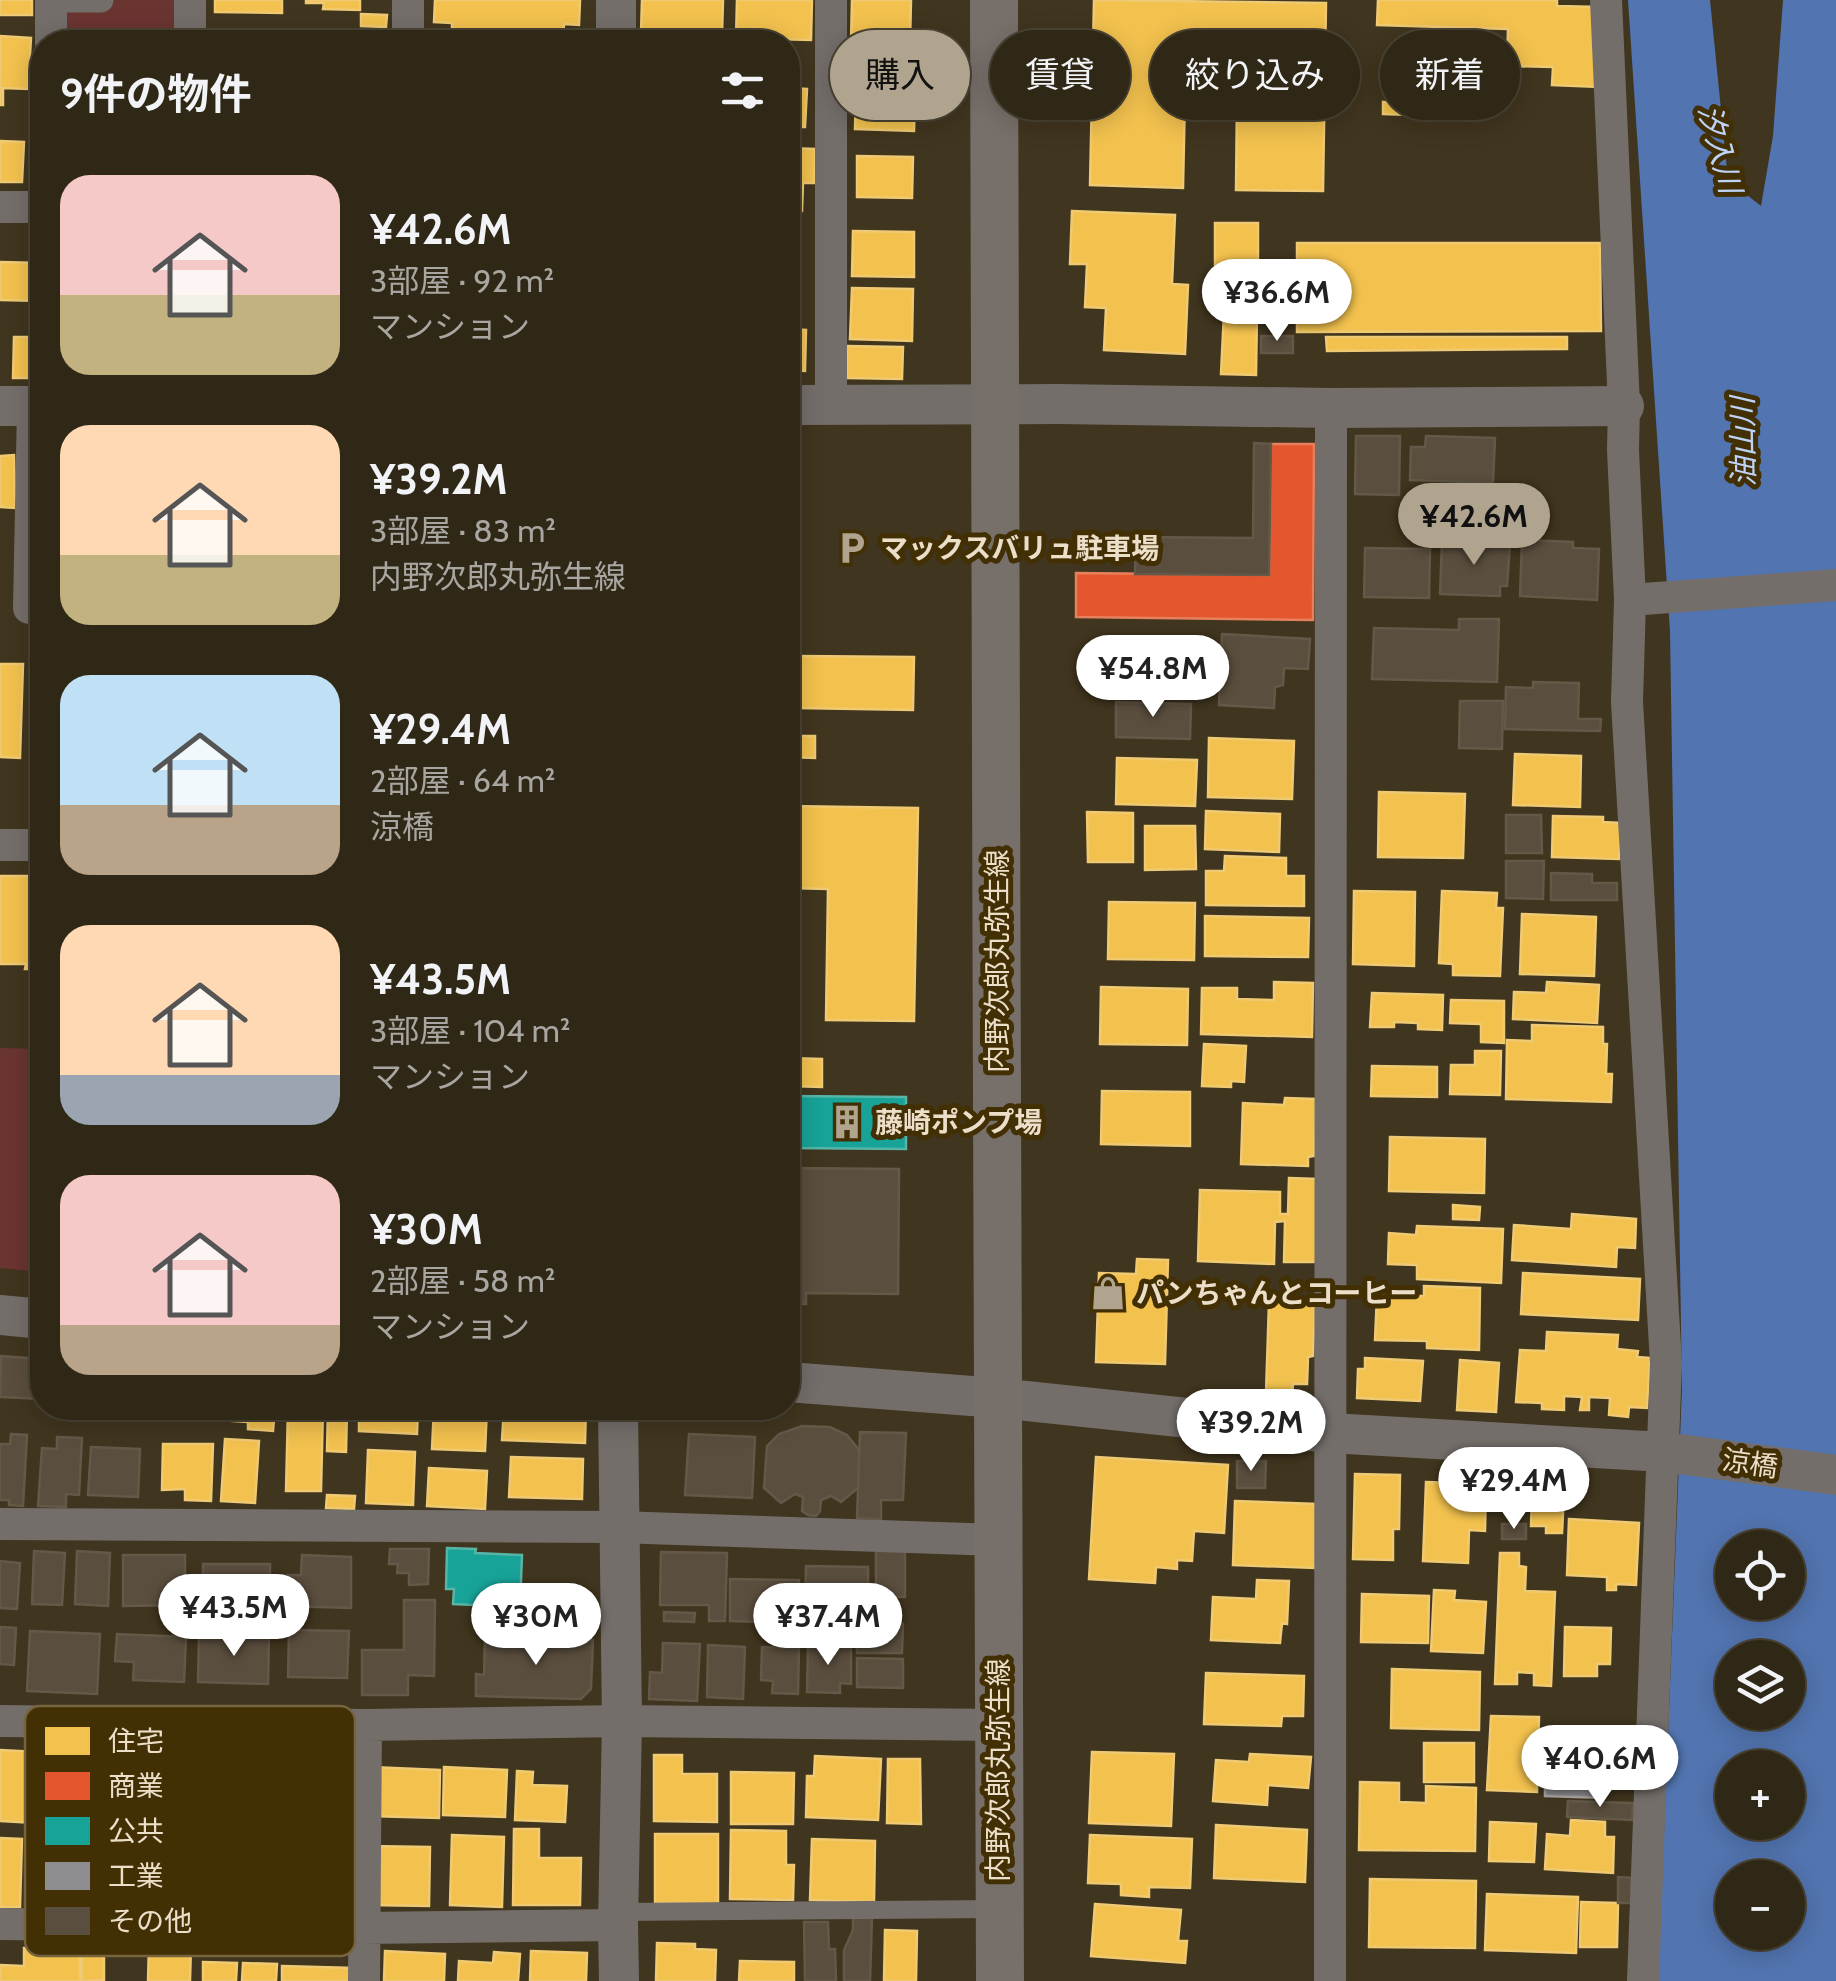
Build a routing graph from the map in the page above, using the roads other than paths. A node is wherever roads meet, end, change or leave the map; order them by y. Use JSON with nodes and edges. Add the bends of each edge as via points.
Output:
{"nodes":[{"id":1,"x":50,"y":0,"type":"edge"},
{"id":2,"x":101,"y":0,"type":"edge"},
{"id":3,"x":190,"y":0,"type":"edge"},
{"id":4,"x":408,"y":0,"type":"edge"},
{"id":5,"x":616,"y":0,"type":"edge"},
{"id":6,"x":831,"y":0,"type":"edge"},
{"id":7,"x":994,"y":0,"type":"edge"},
{"id":8,"x":1606,"y":0,"type":"edge"},
{"id":9,"x":51,"y":30,"type":"edge"},
{"id":10,"x":190,"y":30,"type":"edge"},
{"id":11,"x":408,"y":30,"type":"edge"},
{"id":12,"x":616,"y":30,"type":"edge"},
{"id":13,"x":0,"y":207,"type":"edge"},
{"id":14,"x":30,"y":207,"type":"edge"},
{"id":15,"x":996,"y":404,"type":"junction"},
{"id":16,"x":800,"y":405,"type":"edge"},
{"id":17,"x":831,"y":405,"type":"junction"},
{"id":18,"x":25,"y":406,"type":"edge"},
{"id":19,"x":1624,"y":406,"type":"junction"},
{"id":20,"x":1331,"y":408,"type":"junction"},
{"id":21,"x":1836,"y":585,"type":"edge"},
{"id":22,"x":1641,"y":599,"type":"junction"},
{"id":23,"x":24,"y":608,"type":"edge"},
{"id":24,"x":0,"y":845,"type":"edge"},
{"id":25,"x":30,"y":845,"type":"edge"},
{"id":26,"x":0,"y":1315,"type":"edge"},
{"id":27,"x":30,"y":1318,"type":"edge"},
{"id":28,"x":800,"y":1383,"type":"edge"},
{"id":29,"x":998,"y":1398,"type":"junction"},
{"id":30,"x":618,"y":1420,"type":"edge"},
{"id":31,"x":1330,"y":1433,"type":"junction"},
{"id":32,"x":1664,"y":1452,"type":"junction"},
{"id":33,"x":1836,"y":1474,"type":"edge"},
{"id":34,"x":0,"y":1524,"type":"edge"},
{"id":35,"x":618,"y":1528,"type":"junction"},
{"id":36,"x":998,"y":1540,"type":"junction"},
{"id":37,"x":0,"y":1721,"type":"edge"},
{"id":38,"x":25,"y":1721,"type":"edge"},
{"id":39,"x":622,"y":1722,"type":"junction"},
{"id":40,"x":355,"y":1725,"type":"edge"},
{"id":41,"x":366,"y":1725,"type":"junction"},
{"id":42,"x":997,"y":1725,"type":"junction"},
{"id":43,"x":999,"y":1908,"type":"junction"},
{"id":44,"x":618,"y":1918,"type":"junction"},
{"id":45,"x":0,"y":1924,"type":"edge"},
{"id":46,"x":25,"y":1924,"type":"edge"},
{"id":47,"x":355,"y":1928,"type":"edge"},
{"id":48,"x":363,"y":1928,"type":"junction"},
{"id":49,"x":364,"y":1981,"type":"edge"},
{"id":50,"x":619,"y":1981,"type":"edge"},
{"id":51,"x":1000,"y":1981,"type":"edge"},
{"id":52,"x":1330,"y":1981,"type":"edge"},
{"id":53,"x":1643,"y":1981,"type":"edge"}],
"edges":[{"from":1,"to":2,"type":"street"},
{"from":1,"to":9,"type":"street"},
{"from":3,"to":10,"type":"street"},
{"from":4,"to":11,"type":"street"},
{"from":5,"to":12,"type":"street"},
{"from":6,"to":17,"type":"street"},
{"from":7,"to":15,"type":"main road","name":"内野次郎丸弥生線"},
{"from":8,"to":19,"type":"street"},
{"from":13,"to":14,"type":"street"},
{"from":15,"to":17,"type":"street"},
{"from":15,"to":20,"type":"street"},
{"from":15,"to":29,"type":"main road","name":"内野次郎丸弥生線"},
{"from":16,"to":17,"type":"street"},
{"from":18,"to":23,"type":"street"},
{"from":19,"to":20,"type":"street"},
{"from":19,"to":22,"type":"street"},
{"from":20,"to":31,"type":"street"},
{"from":21,"to":22,"type":"street"},
{"from":22,"to":32,"type":"street","via":[[1628,702],[1666,1363]]},
{"from":24,"to":25,"type":"street"},
{"from":26,"to":27,"type":"street"},
{"from":28,"to":29,"type":"street","name":"涼橋"},
{"from":29,"to":31,"type":"street","name":"涼橋"},
{"from":29,"to":36,"type":"main road","name":"内野次郎丸弥生線"},
{"from":30,"to":35,"type":"street"},
{"from":31,"to":32,"type":"street","name":"涼橋"},
{"from":31,"to":52,"type":"street"},
{"from":32,"to":33,"type":"street","name":"涼橋"},
{"from":32,"to":53,"type":"street"},
{"from":34,"to":35,"type":"street"},
{"from":35,"to":36,"type":"street"},
{"from":35,"to":39,"type":"street"},
{"from":36,"to":42,"type":"main road","name":"内野次郎丸弥生線"},
{"from":37,"to":38,"type":"street"},
{"from":39,"to":41,"type":"street"},
{"from":39,"to":42,"type":"street"},
{"from":39,"to":44,"type":"street"},
{"from":40,"to":41,"type":"street"},
{"from":41,"to":48,"type":"street"},
{"from":42,"to":43,"type":"main road","name":"内野次郎丸弥生線"},
{"from":43,"to":44,"type":"lane"},
{"from":43,"to":51,"type":"main road","name":"内野次郎丸弥生線"},
{"from":44,"to":48,"type":"street"},
{"from":44,"to":50,"type":"street"},
{"from":45,"to":46,"type":"street"},
{"from":47,"to":48,"type":"street"},
{"from":48,"to":49,"type":"street"}]}
